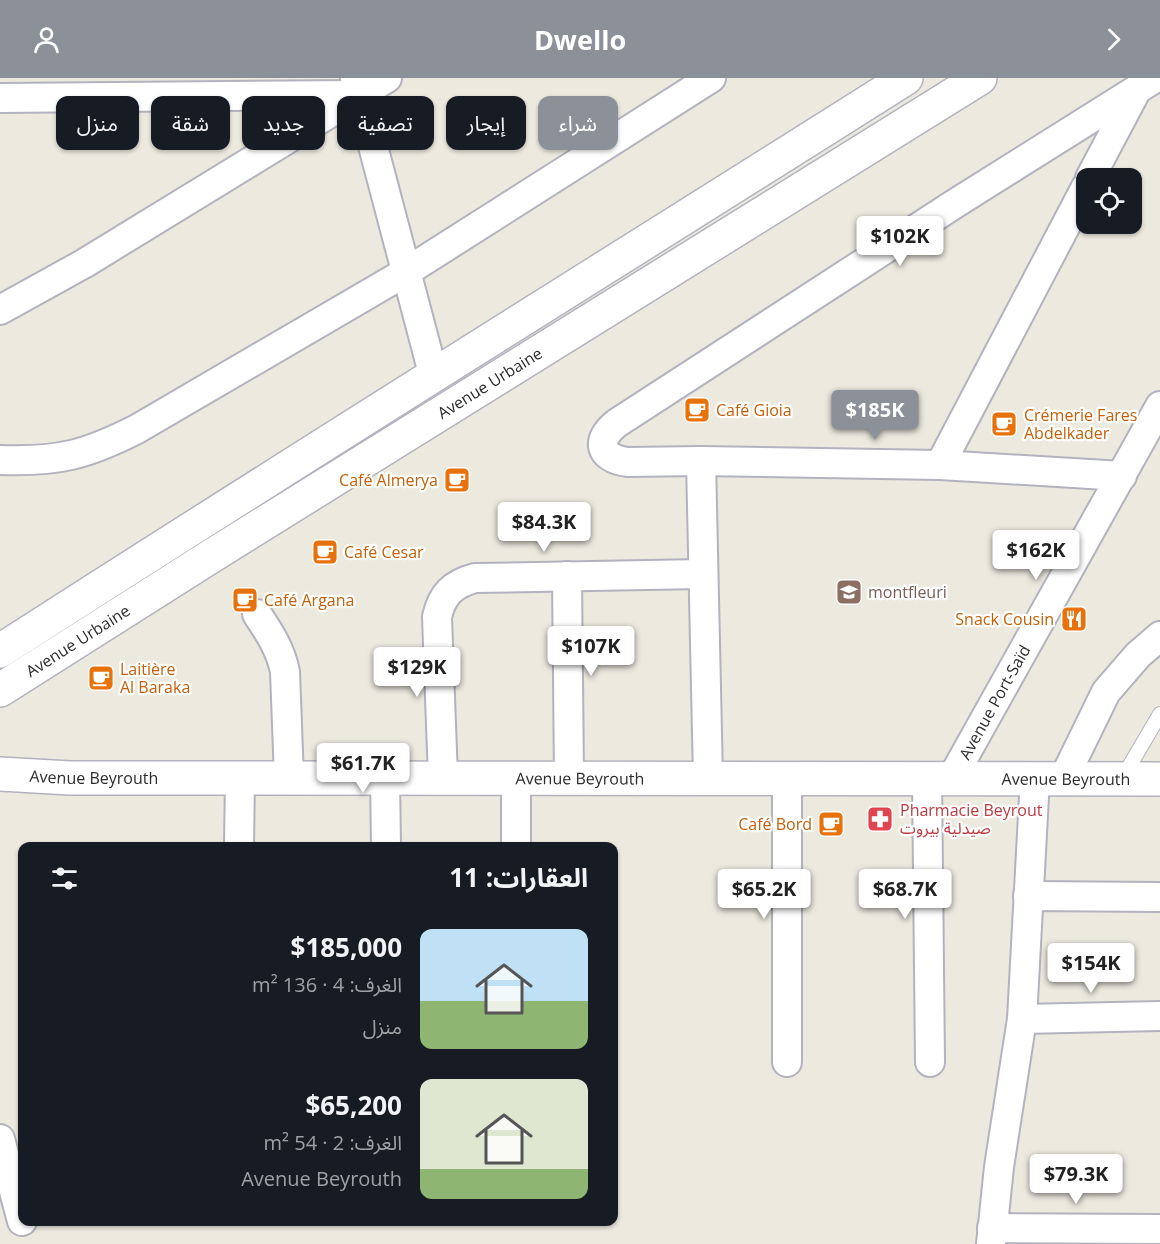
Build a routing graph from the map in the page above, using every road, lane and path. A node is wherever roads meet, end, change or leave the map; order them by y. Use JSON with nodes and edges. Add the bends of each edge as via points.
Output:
{"nodes":[{"id":1,"x":387,"y":78,"type":"edge"},
{"id":2,"x":711,"y":78,"type":"edge"},
{"id":3,"x":906,"y":78,"type":"edge"},
{"id":4,"x":980,"y":78,"type":"edge"},
{"id":5,"x":1146,"y":85,"type":"edge"},
{"id":6,"x":357,"y":86,"type":"edge"},
{"id":7,"x":0,"y":98,"type":"edge"},
{"id":8,"x":1096,"y":168,"type":"edge"},
{"id":9,"x":1076,"y":206,"type":"edge"},
{"id":10,"x":406,"y":272,"type":"junction"},
{"id":11,"x":0,"y":310,"type":"edge"},
{"id":12,"x":434,"y":377,"type":"junction"},
{"id":13,"x":1160,"y":406,"type":"edge"},
{"id":14,"x":0,"y":460,"type":"edge"},
{"id":15,"x":701,"y":461,"type":"junction"},
{"id":16,"x":940,"y":465,"type":"junction"},
{"id":17,"x":1122,"y":476,"type":"junction"},
{"id":18,"x":703,"y":574,"type":"junction"},
{"id":19,"x":567,"y":576,"type":"junction"},
{"id":20,"x":257,"y":614,"type":"dead end"},
{"id":21,"x":1160,"y":636,"type":"edge"},
{"id":22,"x":0,"y":651,"type":"edge"},
{"id":23,"x":0,"y":690,"type":"edge"},
{"id":24,"x":1160,"y":714,"type":"edge"},
{"id":25,"x":0,"y":774,"type":"edge"},
{"id":26,"x":385,"y":777,"type":"junction"},
{"id":27,"x":240,"y":778,"type":"junction"},
{"id":28,"x":290,"y":778,"type":"junction"},
{"id":29,"x":443,"y":778,"type":"junction"},
{"id":30,"x":516,"y":778,"type":"junction"},
{"id":31,"x":569,"y":778,"type":"junction"},
{"id":32,"x":708,"y":778,"type":"junction"},
{"id":33,"x":940,"y":778,"type":"junction"},
{"id":34,"x":1050,"y":778,"type":"junction"},
{"id":35,"x":787,"y":779,"type":"junction"},
{"id":36,"x":1123,"y":779,"type":"junction"},
{"id":37,"x":1160,"y":779,"type":"edge"},
{"id":38,"x":238,"y":842,"type":"edge"},
{"id":39,"x":386,"y":842,"type":"edge"},
{"id":40,"x":516,"y":842,"type":"edge"},
{"id":41,"x":1028,"y":896,"type":"junction"},
{"id":42,"x":1160,"y":897,"type":"edge"},
{"id":43,"x":1160,"y":1016,"type":"edge"},
{"id":44,"x":1022,"y":1019,"type":"junction"},
{"id":45,"x":787,"y":1062,"type":"dead end"},
{"id":46,"x":930,"y":1062,"type":"dead end"},
{"id":47,"x":0,"y":1139,"type":"edge"},
{"id":48,"x":18,"y":1206,"type":"edge"},
{"id":49,"x":24,"y":1226,"type":"edge"},
{"id":50,"x":1160,"y":1229,"type":"edge"},
{"id":51,"x":991,"y":1236,"type":"edge"},
{"id":52,"x":29,"y":1244,"type":"edge"}],
"edges":[{"from":1,"to":6,"type":"street"},
{"from":2,"to":10,"type":"street"},
{"from":3,"to":12,"type":"street","name":"Avenue Urbaine"},
{"from":4,"to":23,"type":"street","name":"Avenue Urbaine"},
{"from":5,"to":8,"type":"street"},
{"from":5,"to":15,"type":"street","via":[[617,423],[607,432],[602,445],[604,452],[617,460]]},
{"from":6,"to":7,"type":"street"},
{"from":6,"to":10,"type":"street"},
{"from":6,"to":11,"type":"street","via":[[86,263]]},
{"from":9,"to":16,"type":"street"},
{"from":10,"to":12,"type":"street"},
{"from":10,"to":14,"type":"street","via":[[102,447],[70,457]]},
{"from":12,"to":22,"type":"street","name":"Avenue Urbaine"},
{"from":13,"to":17,"type":"street","name":"Avenue Port-Saïd"},
{"from":15,"to":16,"type":"street"},
{"from":15,"to":18,"type":"street"},
{"from":16,"to":17,"type":"street"},
{"from":17,"to":33,"type":"street","name":"Avenue Port-Saïd"},
{"from":18,"to":19,"type":"street"},
{"from":18,"to":32,"type":"street"},
{"from":19,"to":29,"type":"street","via":[[475,578],[462,581],[444,596],[437,617]]},
{"from":19,"to":31,"type":"street"},
{"from":20,"to":28,"type":"street","via":[[276,646],[285,672]]},
{"from":21,"to":34,"type":"street","via":[[1106,692]]},
{"from":24,"to":36,"type":"lane"},
{"from":25,"to":27,"type":"street","name":"Avenue Beyrouth"},
{"from":26,"to":28,"type":"street","name":"Avenue Beyrouth"},
{"from":26,"to":29,"type":"street","name":"Avenue Beyrouth"},
{"from":26,"to":39,"type":"street"},
{"from":27,"to":28,"type":"street","name":"Avenue Beyrouth"},
{"from":27,"to":38,"type":"street"},
{"from":29,"to":30,"type":"street","name":"Avenue Beyrouth"},
{"from":30,"to":31,"type":"street","name":"Avenue Beyrouth"},
{"from":30,"to":40,"type":"street"},
{"from":31,"to":32,"type":"street","name":"Avenue Beyrouth"},
{"from":32,"to":35,"type":"street","name":"Avenue Beyrouth"},
{"from":33,"to":34,"type":"street","name":"Avenue Beyrouth"},
{"from":33,"to":35,"type":"street","name":"Avenue Beyrouth"},
{"from":33,"to":46,"type":"street"},
{"from":34,"to":36,"type":"street","name":"Avenue Beyrouth"},
{"from":34,"to":41,"type":"street"},
{"from":35,"to":45,"type":"street"},
{"from":36,"to":37,"type":"street","name":"Avenue Beyrouth"},
{"from":41,"to":42,"type":"street"},
{"from":41,"to":44,"type":"street"},
{"from":43,"to":44,"type":"street"},
{"from":44,"to":51,"type":"street"},
{"from":47,"to":48,"type":"street"},
{"from":49,"to":52,"type":"street"},
{"from":50,"to":51,"type":"street"}]}
